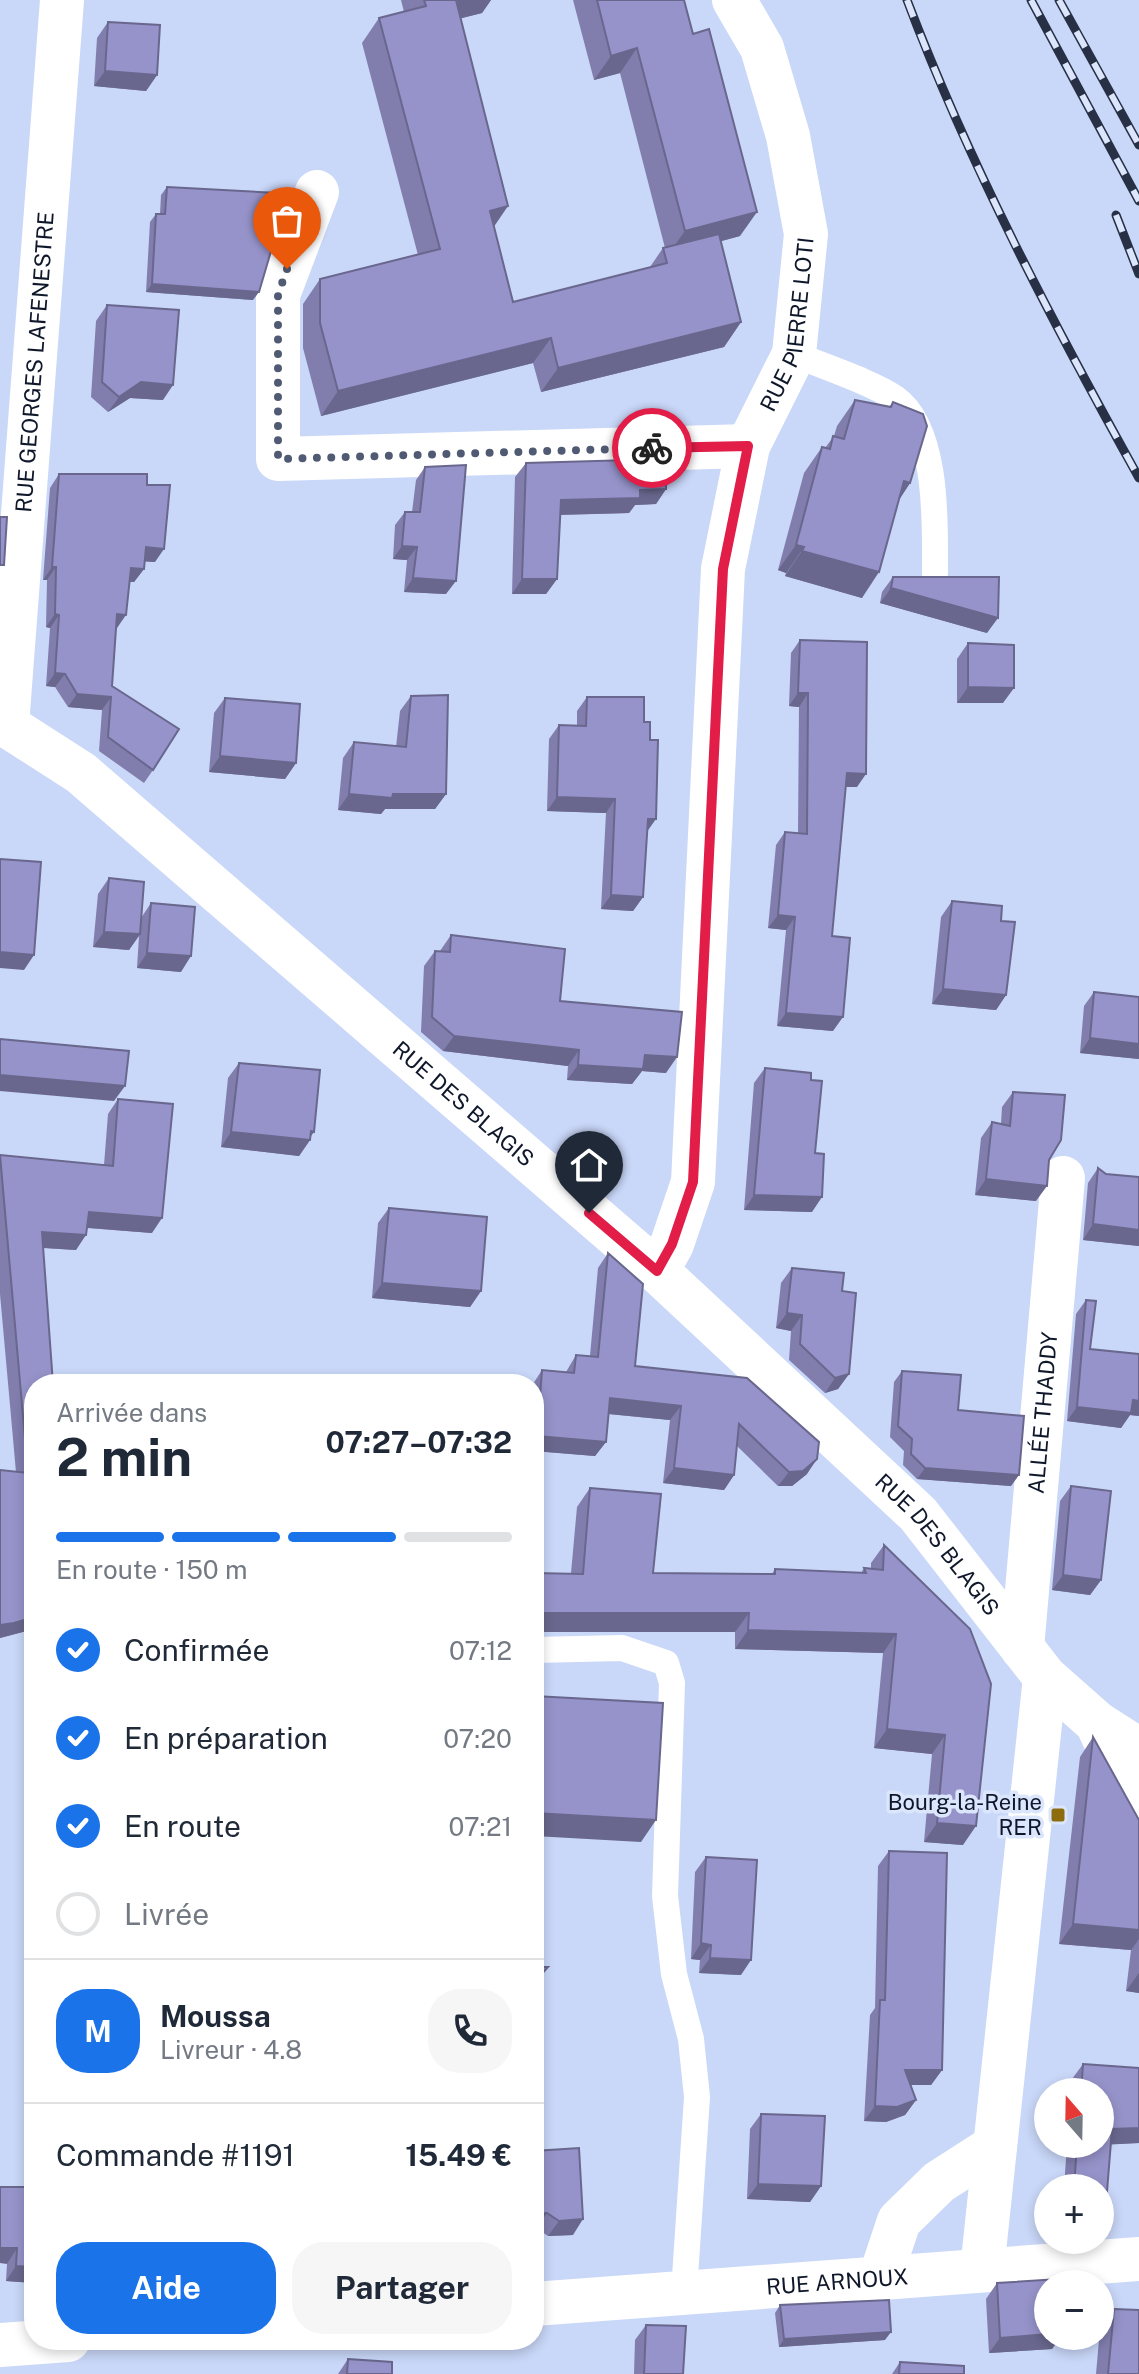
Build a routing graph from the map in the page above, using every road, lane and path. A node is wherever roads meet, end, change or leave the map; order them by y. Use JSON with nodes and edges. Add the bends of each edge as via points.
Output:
{"nodes":[{"id":1,"x":62,"y":0,"type":"edge"},
{"id":2,"x":734,"y":0,"type":"edge"},
{"id":3,"x":317,"y":192,"type":"dead end"},
{"id":4,"x":794,"y":354,"type":"junction"},
{"id":5,"x":748,"y":446,"type":"junction"},
{"id":6,"x":935,"y":573,"type":"edge"},
{"id":7,"x":3,"y":723,"type":"edge"},
{"id":8,"x":1063,"y":1178,"type":"dead end"},
{"id":9,"x":657,"y":1271,"type":"junction"},
{"id":10,"x":544,"y":1650,"type":"edge"},
{"id":11,"x":1034,"y":1662,"type":"junction"},
{"id":12,"x":1097,"y":1723,"type":"junction"},
{"id":13,"x":1139,"y":1750,"type":"edge"},
{"id":14,"x":1139,"y":1815,"type":"edge"},
{"id":15,"x":995,"y":2146,"type":"junction"},
{"id":16,"x":1139,"y":2259,"type":"edge"},
{"id":17,"x":982,"y":2270,"type":"junction"},
{"id":18,"x":880,"y":2278,"type":"junction"},
{"id":19,"x":684,"y":2292,"type":"junction"},
{"id":20,"x":544,"y":2303,"type":"edge"},
{"id":21,"x":24,"y":2343,"type":"edge"},
{"id":22,"x":0,"y":2345,"type":"edge"}],
"edges":[{"from":1,"to":7,"type":"street","name":"RUE GEORGES LAFENESTRE"},
{"from":2,"to":4,"type":"street","name":"RUE PIERRE LOTI","via":[[762,48],[788,136],[806,234]]},
{"from":3,"to":5,"type":"street","via":[[278,295],[278,459]]},
{"from":4,"to":5,"type":"street","name":"RUE PIERRE LOTI"},
{"from":4,"to":6,"type":"lane","via":[[896,398],[909,413],[935,488]]},
{"from":5,"to":9,"type":"street","name":"RUE PIERRE LOTI","via":[[723,569],[693,1182]]},
{"from":7,"to":9,"type":"street","name":"RUE DES BLAGIS","via":[[81,773]]},
{"from":8,"to":11,"type":"street","name":"ALLÉE THADDY"},
{"from":9,"to":11,"type":"street","name":"RUE DES BLAGIS","via":[[918,1514]]},
{"from":10,"to":19,"type":"lane","via":[[622,1648],[666,1663],[672,1683],[665,1896],[697,2097]]},
{"from":11,"to":12,"type":"street","name":"RUE DES BLAGIS"},
{"from":11,"to":15,"type":"street","name":"ALLÉE THADDY"},
{"from":12,"to":13,"type":"street","name":"RUE DES BLAGIS"},
{"from":12,"to":14,"type":"street"},
{"from":15,"to":17,"type":"street","name":"ALLÉE THADDY"},
{"from":15,"to":18,"type":"street","via":[[939,2182],[899,2221]]},
{"from":16,"to":17,"type":"street","name":"RUE ARNOUX"},
{"from":17,"to":18,"type":"street","name":"RUE ARNOUX"},
{"from":18,"to":19,"type":"street","name":"RUE ARNOUX"},
{"from":19,"to":20,"type":"street","name":"RUE ARNOUX"},
{"from":21,"to":22,"type":"street"}]}
